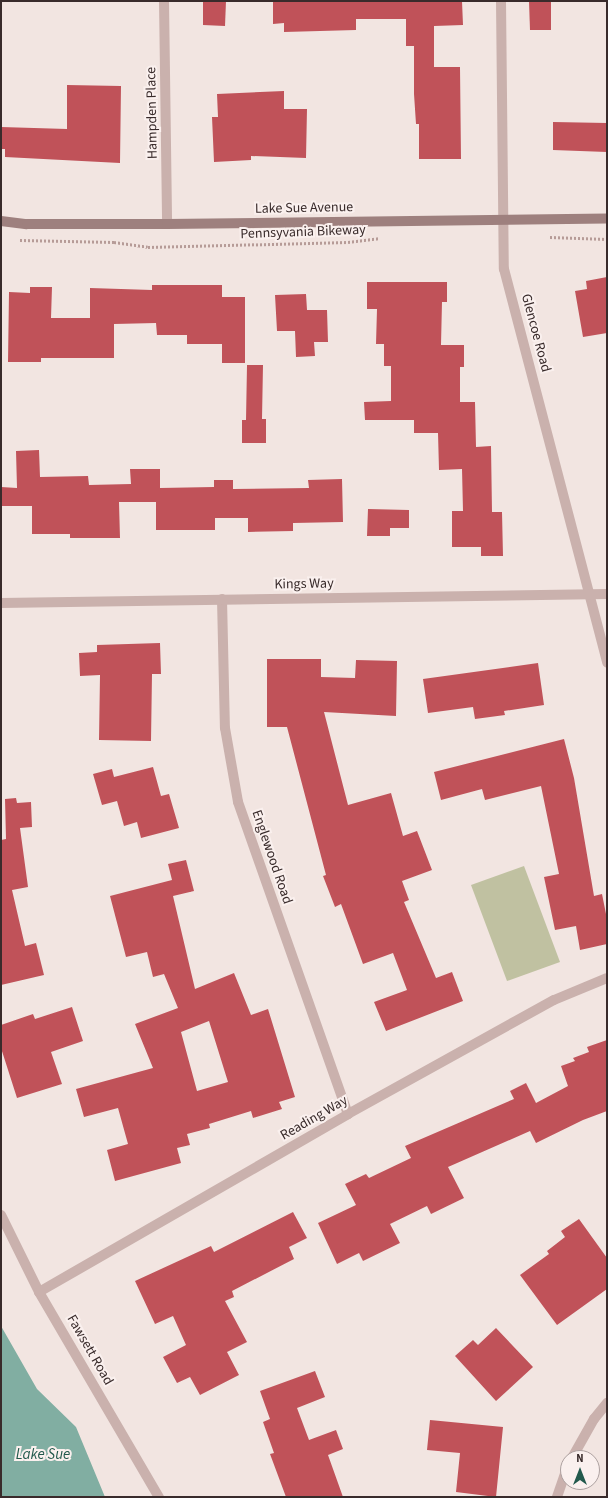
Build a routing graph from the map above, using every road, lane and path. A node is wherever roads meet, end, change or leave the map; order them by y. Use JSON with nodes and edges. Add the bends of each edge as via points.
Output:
{"nodes":[{"id":1,"x":164,"y":1,"type":"edge"},
{"id":2,"x":501,"y":1,"type":"edge"},
{"id":3,"x":607,"y":219,"type":"edge"},
{"id":4,"x":504,"y":220,"type":"junction"},
{"id":5,"x":1,"y":221,"type":"edge"},
{"id":6,"x":167,"y":224,"type":"junction"},
{"id":7,"x":545,"y":236,"type":"dead end"},
{"id":8,"x":385,"y":238,"type":"dead end"},
{"id":9,"x":13,"y":239,"type":"dead end"},
{"id":10,"x":607,"y":239,"type":"edge"},
{"id":11,"x":589,"y":594,"type":"junction"},
{"id":12,"x":607,"y":594,"type":"edge"},
{"id":13,"x":222,"y":598,"type":"junction"},
{"id":14,"x":1,"y":603,"type":"edge"},
{"id":15,"x":607,"y":663,"type":"edge"},
{"id":16,"x":607,"y":978,"type":"edge"},
{"id":17,"x":348,"y":1114,"type":"junction"},
{"id":18,"x":1,"y":1215,"type":"edge"},
{"id":19,"x":39,"y":1292,"type":"junction"},
{"id":20,"x":607,"y":1403,"type":"edge"},
{"id":21,"x":577,"y":1450,"type":"edge"},
{"id":22,"x":159,"y":1497,"type":"edge"}],
"edges":[{"from":1,"to":6,"type":"street","name":"Hampden Place"},
{"from":2,"to":4,"type":"street","name":"Glencoe Road"},
{"from":3,"to":4,"type":"street","name":"Lake Sue Avenue"},
{"from":4,"to":6,"type":"street","name":"Lake Sue Avenue"},
{"from":4,"to":11,"type":"street","name":"Glencoe Road","via":[[504,269]]},
{"from":5,"to":6,"type":"street","name":"Lake Sue Avenue","via":[[27,224]]},
{"from":7,"to":10,"type":"path"},
{"from":8,"to":9,"type":"path","name":"Pennsyvania Bikeway","via":[[348,242],[148,247],[114,242]]},
{"from":11,"to":12,"type":"street","name":"Kings Way"},
{"from":11,"to":13,"type":"street","name":"Kings Way"},
{"from":11,"to":15,"type":"street","name":"Glencoe Road"},
{"from":13,"to":14,"type":"street","name":"Kings Way"},
{"from":13,"to":17,"type":"street","name":"Englewood Road","via":[[225,728],[238,802]]},
{"from":16,"to":17,"type":"street","name":"Reading Way","via":[[554,1000]]},
{"from":17,"to":19,"type":"street","name":"Reading Way"},
{"from":18,"to":19,"type":"street","name":"Fawsett Road"},
{"from":19,"to":22,"type":"street","name":"Fawsett Road"},
{"from":20,"to":21,"type":"street","via":[[594,1419]]}]}
